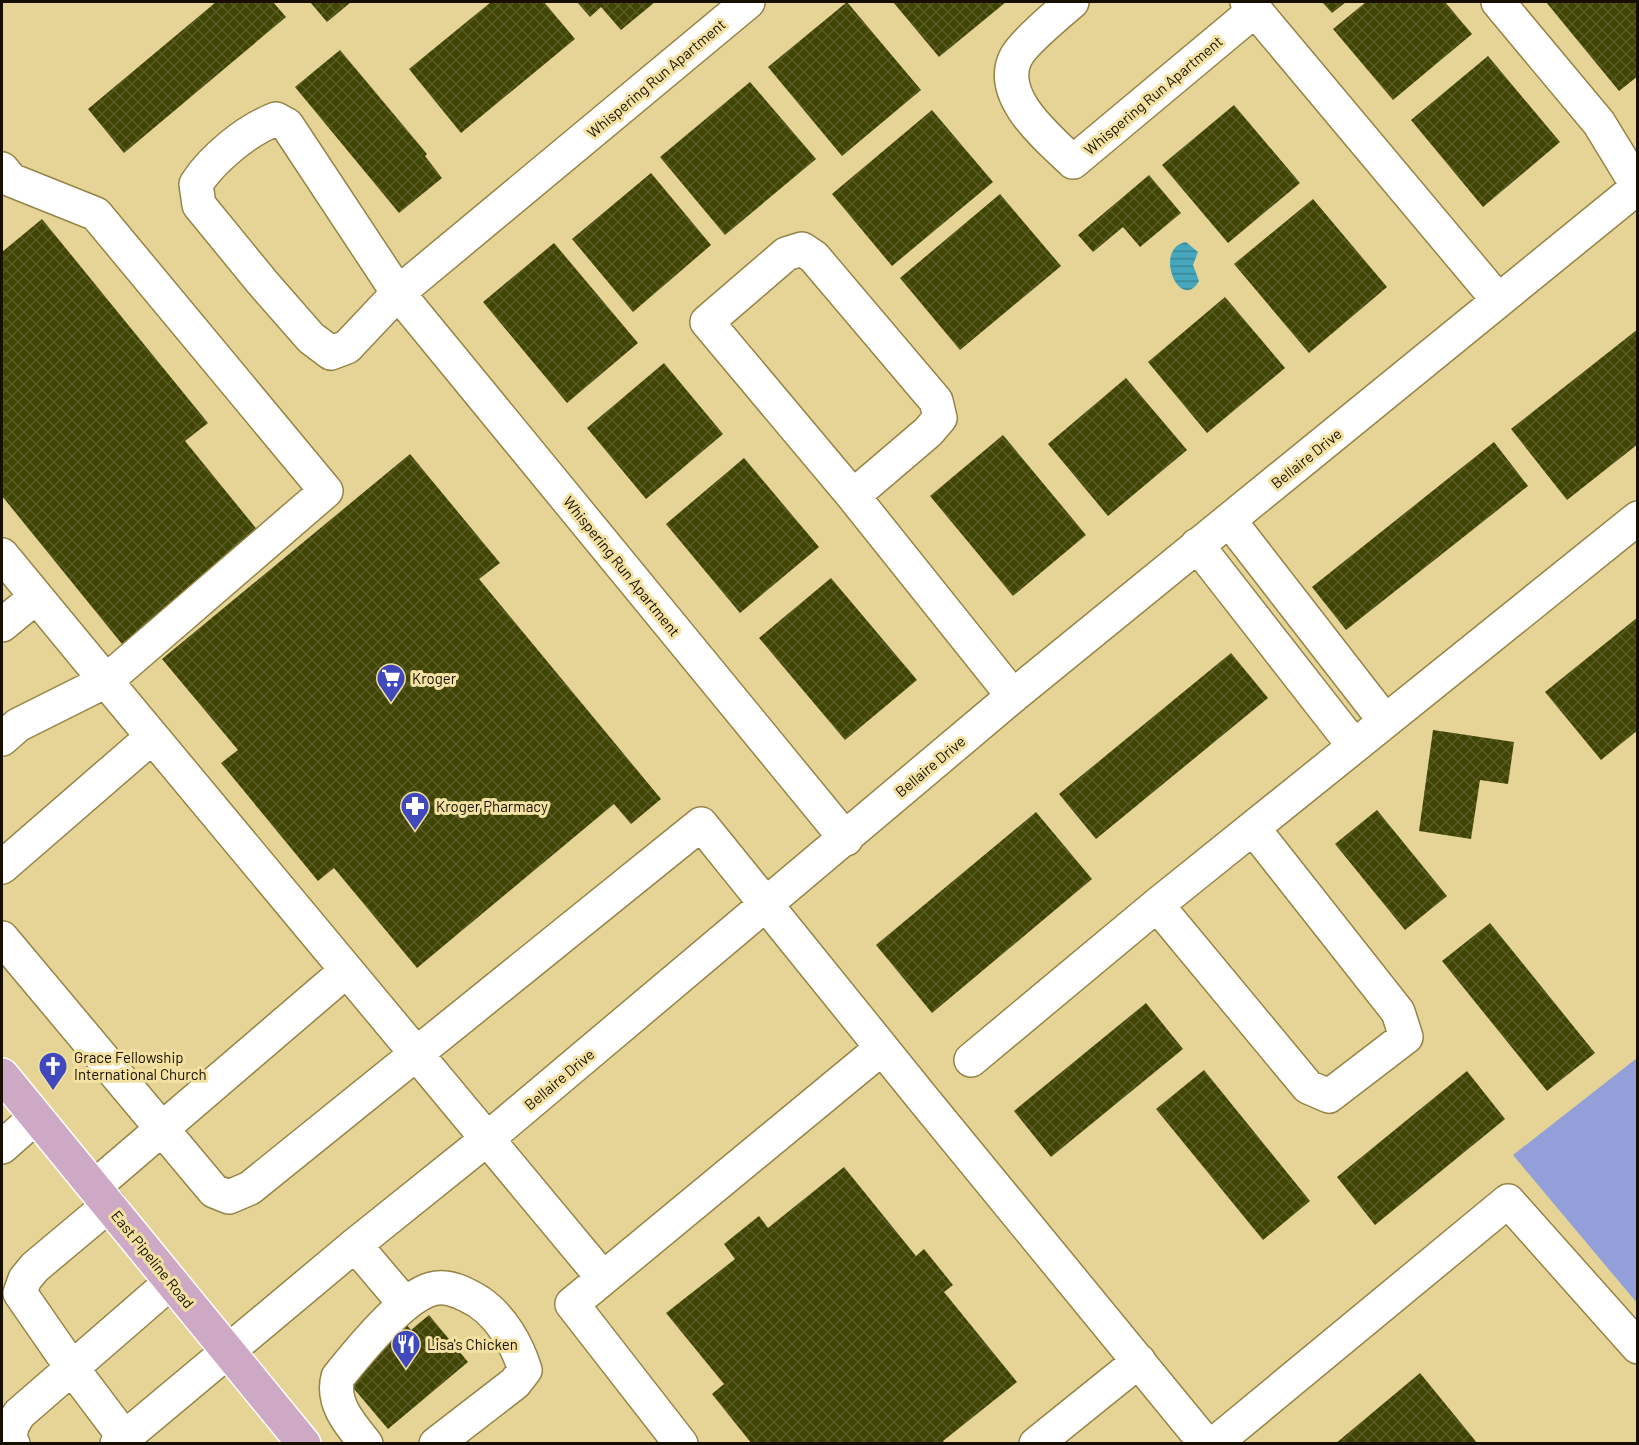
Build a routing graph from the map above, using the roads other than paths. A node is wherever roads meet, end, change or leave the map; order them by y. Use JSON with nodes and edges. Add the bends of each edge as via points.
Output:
{"nodes":[{"id":1,"x":748,"y":2,"type":"edge"},
{"id":2,"x":1071,"y":2,"type":"edge"},
{"id":3,"x":1498,"y":2,"type":"edge"},
{"id":4,"x":1251,"y":6,"type":"edge"},
{"id":5,"x":2,"y":169,"type":"edge"},
{"id":6,"x":1638,"y":187,"type":"edge"},
{"id":7,"x":398,"y":293,"type":"junction"},
{"id":8,"x":1498,"y":300,"type":"junction"},
{"id":9,"x":853,"y":496,"type":"junction"},
{"id":10,"x":1638,"y":518,"type":"edge"},
{"id":11,"x":1229,"y":520,"type":"junction"},
{"id":12,"x":1197,"y":545,"type":"junction"},
{"id":13,"x":2,"y":555,"type":"edge"},
{"id":14,"x":36,"y":597,"type":"junction"},
{"id":15,"x":2,"y":625,"type":"edge"},
{"id":16,"x":106,"y":681,"type":"junction"},
{"id":17,"x":1013,"y":696,"type":"junction"},
{"id":18,"x":1385,"y":721,"type":"junction"},
{"id":19,"x":152,"y":737,"type":"junction"},
{"id":20,"x":2,"y":739,"type":"edge"},
{"id":21,"x":1354,"y":746,"type":"junction"},
{"id":22,"x":1253,"y":828,"type":"junction"},
{"id":23,"x":846,"y":839,"type":"junction"},
{"id":24,"x":2,"y":867,"type":"edge"},
{"id":25,"x":766,"y":905,"type":"junction"},
{"id":26,"x":1157,"y":905,"type":"junction"},
{"id":27,"x":2,"y":938,"type":"edge"},
{"id":28,"x":346,"y":971,"type":"junction"},
{"id":29,"x":882,"y":1048,"type":"junction"},
{"id":30,"x":415,"y":1054,"type":"junction"},
{"id":31,"x":970,"y":1060,"type":"dead end"},
{"id":32,"x":2,"y":1075,"type":"edge"},
{"id":33,"x":36,"y":1117,"type":"junction"},
{"id":34,"x":162,"y":1129,"type":"junction"},
{"id":35,"x":488,"y":1139,"type":"junction"},
{"id":36,"x":2,"y":1146,"type":"edge"},
{"id":37,"x":101,"y":1196,"type":"junction"},
{"id":38,"x":356,"y":1245,"type":"junction"},
{"id":39,"x":603,"y":1278,"type":"junction"},
{"id":40,"x":171,"y":1282,"type":"junction"},
{"id":41,"x":405,"y":1304,"type":"junction"},
{"id":42,"x":1638,"y":1347,"type":"edge"},
{"id":43,"x":228,"y":1351,"type":"junction"},
{"id":44,"x":1139,"y":1361,"type":"junction"},
{"id":45,"x":72,"y":1368,"type":"junction"},
{"id":46,"x":121,"y":1440,"type":"edge"},
{"id":47,"x":14,"y":1443,"type":"edge"},
{"id":48,"x":304,"y":1443,"type":"edge"},
{"id":49,"x":366,"y":1443,"type":"edge"},
{"id":50,"x":436,"y":1443,"type":"edge"},
{"id":51,"x":681,"y":1443,"type":"edge"},
{"id":52,"x":1036,"y":1443,"type":"edge"},
{"id":53,"x":1206,"y":1443,"type":"edge"},
{"id":54,"x":1214,"y":1443,"type":"edge"}],
"edges":[{"from":1,"to":7,"type":"street","name":"Whispering Run Apartment"},
{"from":2,"to":4,"type":"street","name":"Whispering Run Apartment","via":[[1017,56],[1010,75],[1014,94],[1042,132],[1073,162]]},
{"from":3,"to":6,"type":"street","via":[[1599,123]]},
{"from":4,"to":8,"type":"street","name":"Whispering Run Apartment"},
{"from":5,"to":16,"type":"street","via":[[10,180],[96,213],[326,491]]},
{"from":6,"to":8,"type":"street","name":"Bellaire Drive"},
{"from":7,"to":7,"type":"street","name":"Whispering Run Apartment","via":[[287,125],[276,119],[257,126],[206,170],[196,184],[199,205],[311,338],[331,353],[347,347]]},
{"from":7,"to":23,"type":"street","name":"Whispering Run Apartment"},
{"from":8,"to":11,"type":"street","name":"Bellaire Drive"},
{"from":9,"to":9,"type":"street","via":[[940,418],[936,401],[814,257],[802,249],[786,254],[707,322]]},
{"from":9,"to":17,"type":"street"},
{"from":10,"to":18,"type":"street"},
{"from":11,"to":12,"type":"street","name":"Bellaire Drive"},
{"from":11,"to":18,"type":"street"},
{"from":12,"to":17,"type":"street","name":"Bellaire Drive"},
{"from":12,"to":21,"type":"street"},
{"from":13,"to":14,"type":"street"},
{"from":14,"to":15,"type":"street"},
{"from":14,"to":16,"type":"street"},
{"from":16,"to":19,"type":"street"},
{"from":16,"to":20,"type":"street","via":[[18,725]]},
{"from":17,"to":23,"type":"street","name":"Bellaire Drive"},
{"from":18,"to":21,"type":"street"},
{"from":19,"to":24,"type":"street"},
{"from":19,"to":28,"type":"street"},
{"from":21,"to":22,"type":"street"},
{"from":22,"to":26,"type":"street"},
{"from":22,"to":26,"type":"street","via":[[1398,1012],[1406,1037],[1329,1096],[1308,1087]]},
{"from":23,"to":25,"type":"street","name":"Bellaire Drive"},
{"from":25,"to":29,"type":"street"},
{"from":25,"to":30,"type":"street","via":[[701,824]]},
{"from":25,"to":35,"type":"street","name":"Bellaire Drive"},
{"from":26,"to":31,"type":"street"},
{"from":27,"to":34,"type":"street"},
{"from":28,"to":30,"type":"street"},
{"from":28,"to":34,"type":"street"},
{"from":29,"to":39,"type":"street"},
{"from":29,"to":44,"type":"street"},
{"from":30,"to":34,"type":"street","via":[[250,1188],[229,1197],[214,1191]]},
{"from":30,"to":35,"type":"street"},
{"from":32,"to":33,"type":"main road","name":"East Pipeline Road"},
{"from":33,"to":36,"type":"street"},
{"from":33,"to":37,"type":"main road","name":"East Pipeline Road"},
{"from":34,"to":37,"type":"street"},
{"from":35,"to":38,"type":"street","name":"Bellaire Drive"},
{"from":35,"to":39,"type":"street"},
{"from":37,"to":40,"type":"main road","name":"East Pipeline Road"},
{"from":37,"to":45,"type":"street","via":[[25,1279],[20,1293]]},
{"from":38,"to":41,"type":"street"},
{"from":38,"to":43,"type":"street","name":"Bellaire Drive"},
{"from":39,"to":51,"type":"street","via":[[572,1304]]},
{"from":40,"to":43,"type":"main road","name":"East Pipeline Road"},
{"from":40,"to":45,"type":"street"},
{"from":41,"to":49,"type":"street","via":[[338,1377],[337,1399],[348,1422]]},
{"from":41,"to":50,"type":"street","via":[[433,1288],[461,1290],[486,1307],[510,1336],[525,1370],[515,1383]]},
{"from":42,"to":54,"type":"street","via":[[1508,1201]]},
{"from":43,"to":46,"type":"street","name":"Bellaire Drive"},
{"from":43,"to":48,"type":"main road","name":"East Pipeline Road"},
{"from":44,"to":52,"type":"street"},
{"from":44,"to":53,"type":"street"},
{"from":45,"to":46,"type":"street"},
{"from":45,"to":47,"type":"street","via":[[19,1414],[12,1426],[10,1438]]}]}
